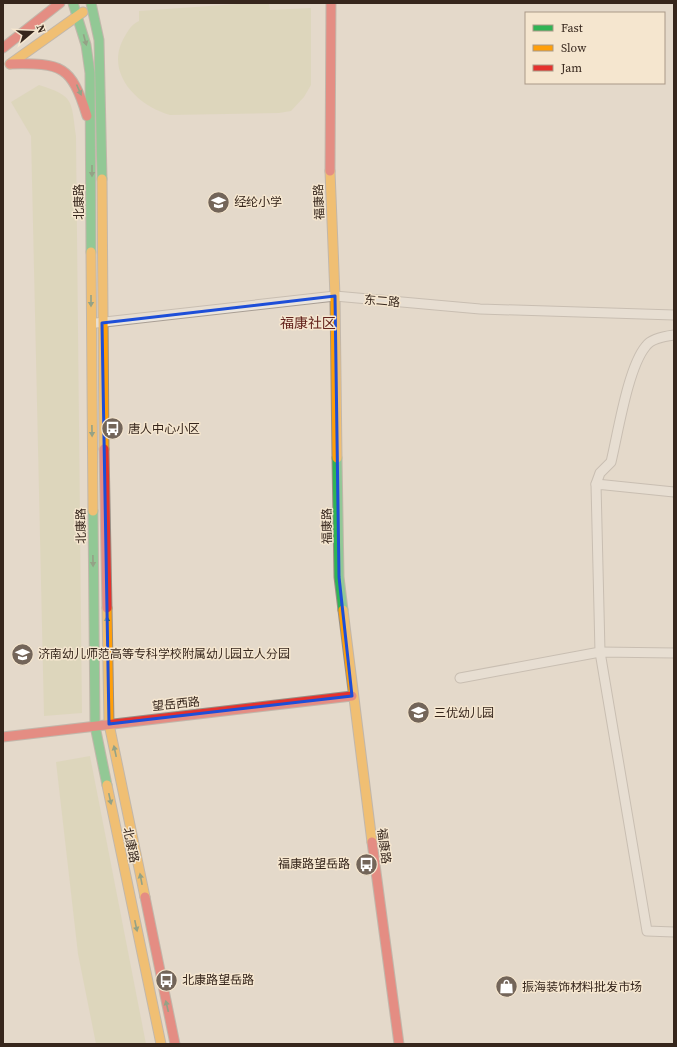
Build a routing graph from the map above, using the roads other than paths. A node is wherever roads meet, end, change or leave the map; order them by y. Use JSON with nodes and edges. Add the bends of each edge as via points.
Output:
{"nodes":[{"id":1,"x":60,"y":3,"type":"edge"},
{"id":2,"x":73,"y":3,"type":"edge"},
{"id":3,"x":330,"y":3,"type":"edge"},
{"id":4,"x":93,"y":4,"type":"edge"},
{"id":5,"x":78,"y":15,"type":"junction"},
{"id":6,"x":3,"y":48,"type":"edge"},
{"id":7,"x":6,"y":67,"type":"edge"},
{"id":8,"x":92,"y":132,"type":"junction"},
{"id":9,"x":335,"y":296,"type":"junction"},
{"id":10,"x":674,"y":315,"type":"edge"},
{"id":11,"x":91,"y":323,"type":"junction"},
{"id":12,"x":102,"y":323,"type":"junction"},
{"id":13,"x":674,"y":335,"type":"edge"},
{"id":14,"x":596,"y":484,"type":"junction"},
{"id":15,"x":674,"y":492,"type":"edge"},
{"id":16,"x":600,"y":652,"type":"junction"},
{"id":17,"x":674,"y":653,"type":"edge"},
{"id":18,"x":460,"y":678,"type":"dead end"},
{"id":19,"x":352,"y":696,"type":"junction"},
{"id":20,"x":109,"y":724,"type":"junction"},
{"id":21,"x":95,"y":726,"type":"junction"},
{"id":22,"x":3,"y":736,"type":"edge"},
{"id":23,"x":674,"y":932,"type":"edge"},
{"id":24,"x":161,"y":1044,"type":"edge"},
{"id":25,"x":175,"y":1044,"type":"edge"},
{"id":26,"x":399,"y":1044,"type":"edge"}],
"edges":[{"from":1,"to":6,"type":"main road"},
{"from":2,"to":5,"type":"main road","name":"北康路"},
{"from":3,"to":9,"type":"main road","name":"福康路","via":[[330,187]]},
{"from":4,"to":5,"type":"main road"},
{"from":4,"to":12,"type":"main road","name":"北康路","via":[[100,55]]},
{"from":5,"to":7,"type":"main road"},
{"from":5,"to":8,"type":"main road","name":"北康路","one_way":true,"via":[[90,73]]},
{"from":7,"to":8,"type":"main road","one_way":true,"via":[[41,63],[56,66],[70,75],[80,90]]},
{"from":8,"to":11,"type":"main road","name":"北康路","one_way":true},
{"from":9,"to":10,"type":"street","name":"东二路","via":[[480,309]]},
{"from":9,"to":12,"type":"street","name":"东二路"},
{"from":9,"to":19,"type":"main road","name":"福康路","via":[[339,577]]},
{"from":11,"to":12,"type":"street","name":"东二路"},
{"from":11,"to":21,"type":"main road","name":"北康路","one_way":true},
{"from":20,"to":12,"type":"main road","name":"北康路","one_way":true},
{"from":13,"to":14,"type":"street","via":[[647,345],[635,362],[611,462],[600,473]]},
{"from":14,"to":15,"type":"street"},
{"from":14,"to":16,"type":"street"},
{"from":16,"to":17,"type":"street"},
{"from":16,"to":18,"type":"street"},
{"from":16,"to":23,"type":"street","via":[[647,931]]},
{"from":19,"to":20,"type":"main road","name":"望岳西路"},
{"from":19,"to":26,"type":"main road","name":"福康路"},
{"from":20,"to":21,"type":"main road","name":"望岳西路"},
{"from":25,"to":20,"type":"main road","name":"北康路","one_way":true},
{"from":21,"to":22,"type":"main road","name":"望岳西路"},
{"from":21,"to":24,"type":"main road","name":"北康路","one_way":true}]}
